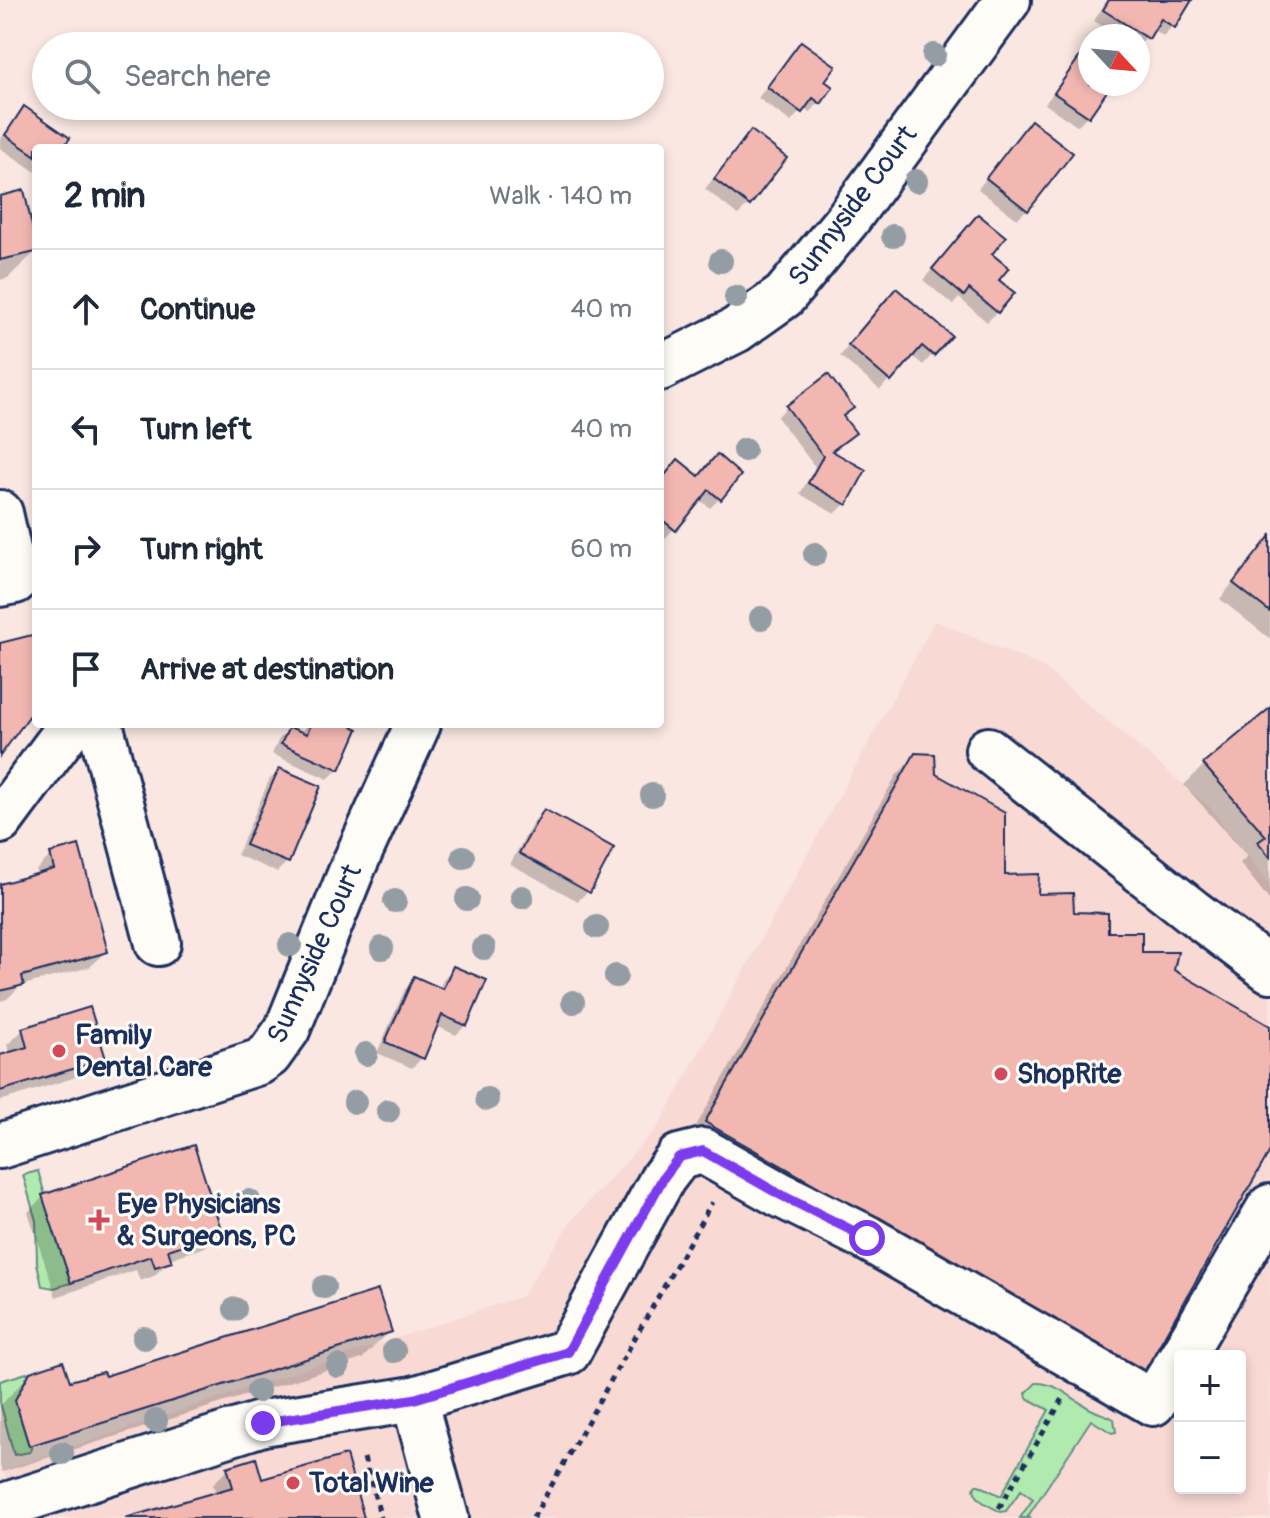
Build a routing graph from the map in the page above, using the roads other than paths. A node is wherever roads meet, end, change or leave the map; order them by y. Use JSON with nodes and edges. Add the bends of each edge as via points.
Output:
{"nodes":[{"id":1,"x":1008,"y":0,"type":"edge"},
{"id":2,"x":664,"y":366,"type":"edge"},
{"id":3,"x":0,"y":513,"type":"edge"},
{"id":4,"x":0,"y":584,"type":"edge"},
{"id":5,"x":69,"y":728,"type":"edge"},
{"id":6,"x":101,"y":728,"type":"edge"},
{"id":7,"x":416,"y":728,"type":"edge"},
{"id":8,"x":988,"y":750,"type":"dead end"},
{"id":9,"x":0,"y":821,"type":"edge"},
{"id":10,"x":158,"y":943,"type":"dead end"},
{"id":11,"x":1270,"y":970,"type":"edge"},
{"id":12,"x":0,"y":1146,"type":"edge"},
{"id":13,"x":1270,"y":1207,"type":"edge"},
{"id":14,"x":1185,"y":1350,"type":"edge"},
{"id":15,"x":1174,"y":1368,"type":"edge"},
{"id":16,"x":414,"y":1399,"type":"junction"},
{"id":17,"x":0,"y":1507,"type":"edge"},
{"id":18,"x":446,"y":1518,"type":"edge"}],
"edges":[{"from":1,"to":2,"type":"street","name":"Sunnyside Court","via":[[847,220],[784,296],[736,330]]},
{"from":3,"to":4,"type":"street","via":[[15,581]]},
{"from":5,"to":9,"type":"street"},
{"from":6,"to":10,"type":"street"},
{"from":7,"to":12,"type":"street","name":"Sunnyside Court","via":[[291,1019],[269,1055]]},
{"from":8,"to":11,"type":"street"},
{"from":13,"to":14,"type":"street"},
{"from":15,"to":16,"type":"street","via":[[1153,1403],[867,1238],[703,1151],[679,1157],[663,1178],[568,1352]]},
{"from":16,"to":17,"type":"street","via":[[263,1423]]},
{"from":16,"to":18,"type":"street"}]}
